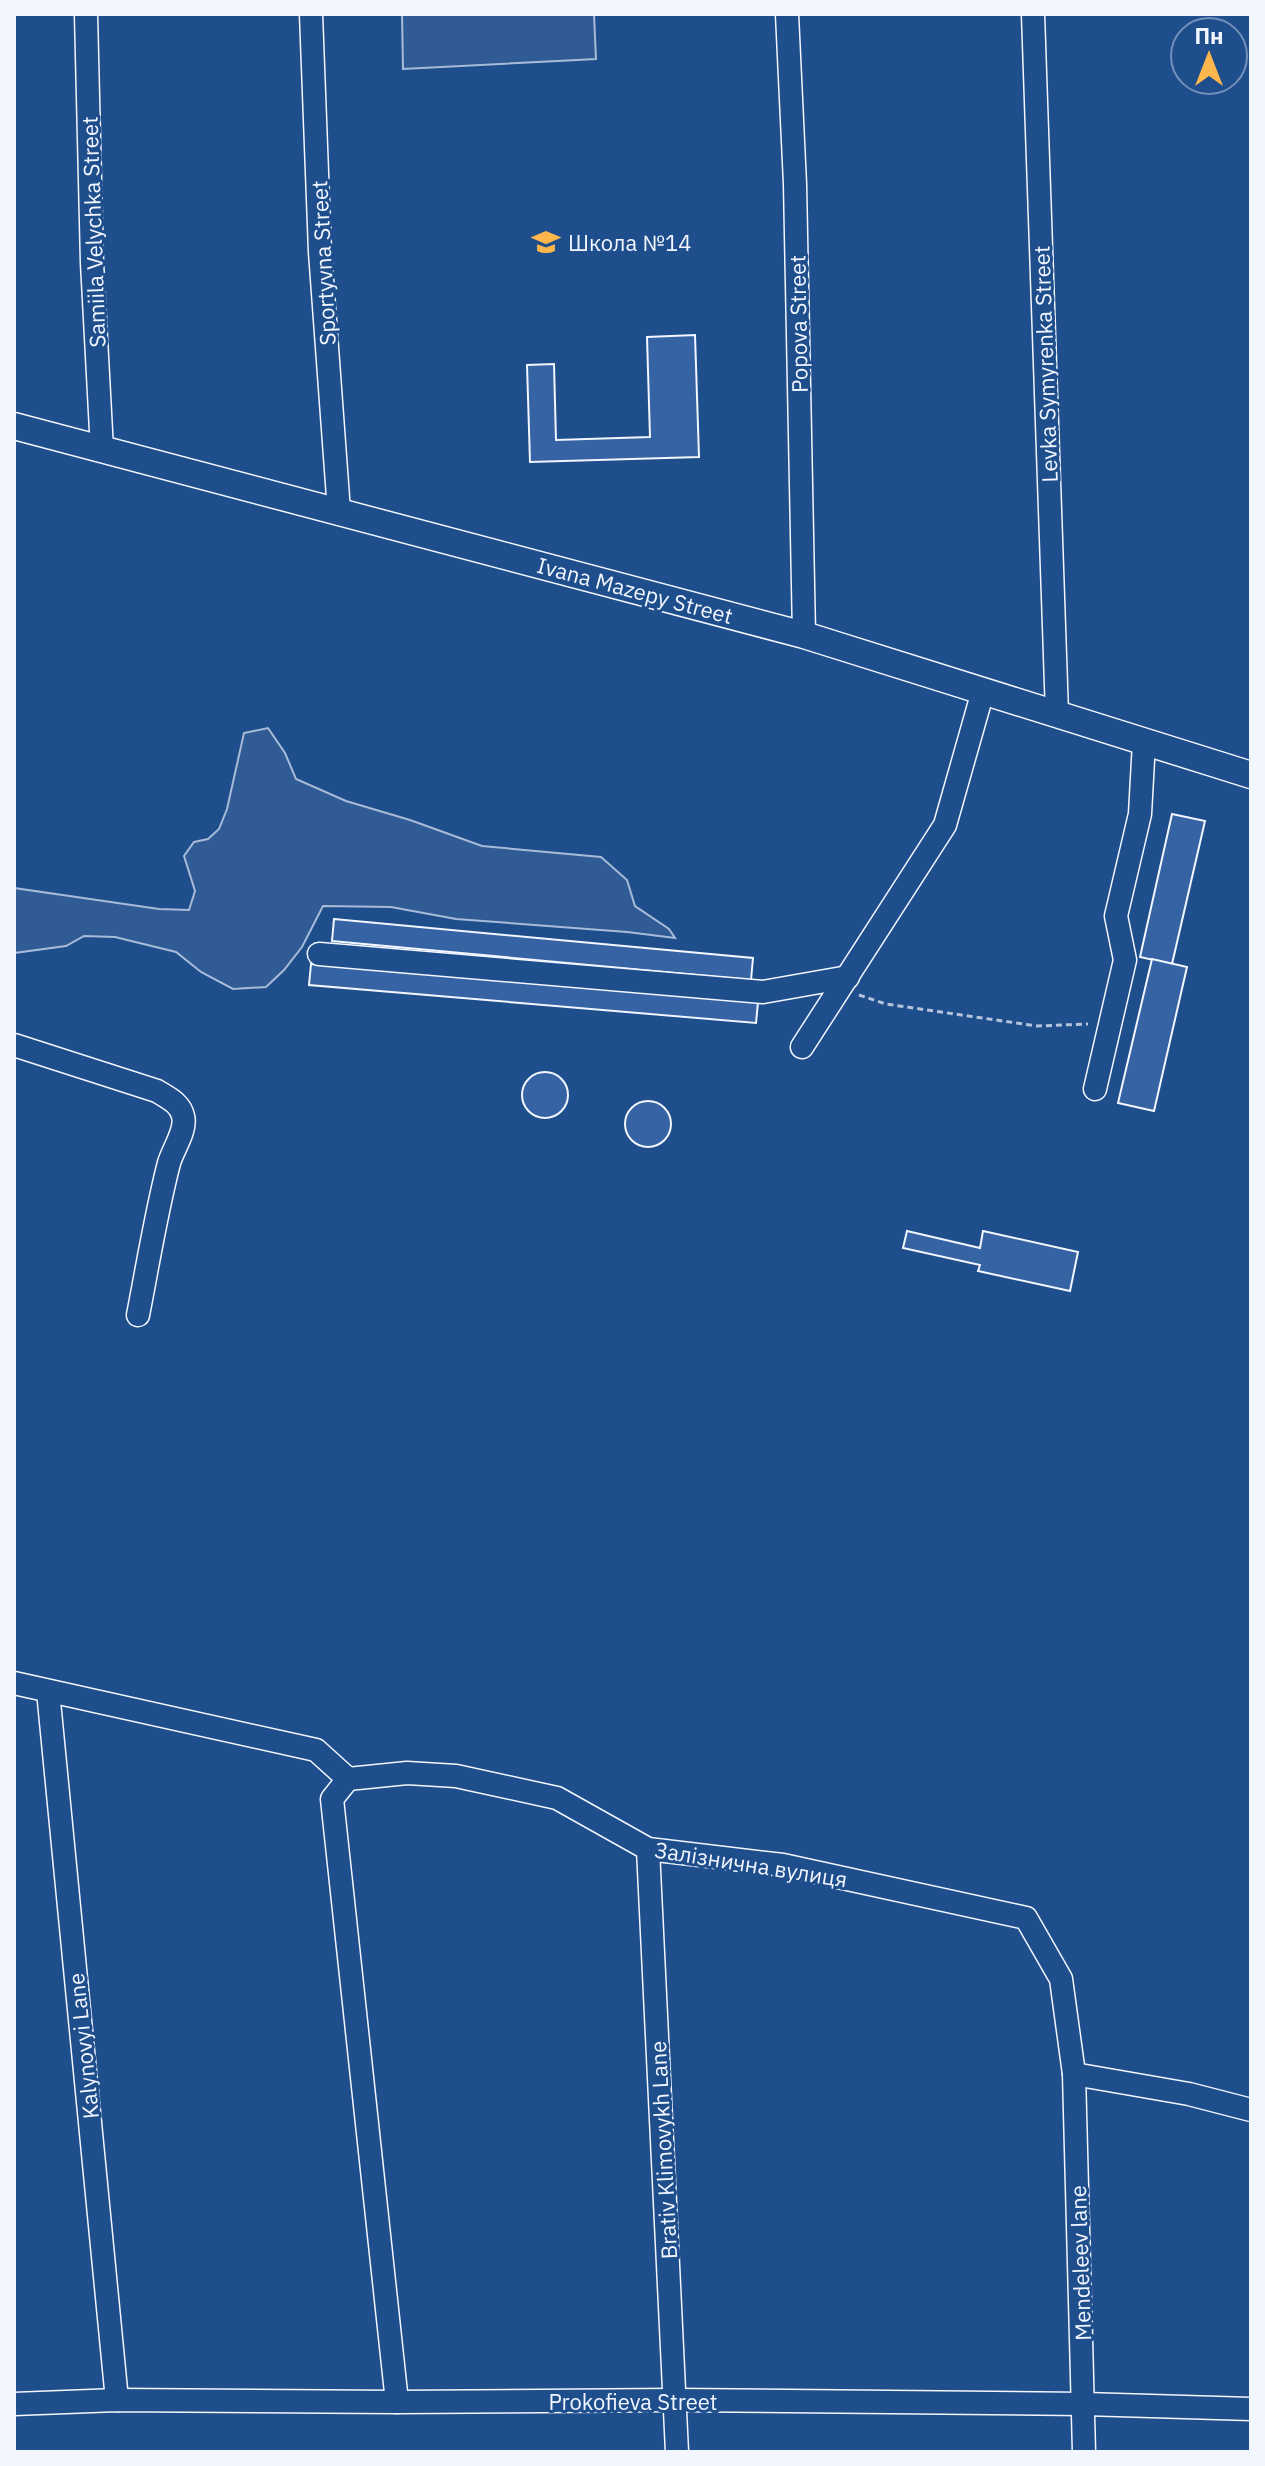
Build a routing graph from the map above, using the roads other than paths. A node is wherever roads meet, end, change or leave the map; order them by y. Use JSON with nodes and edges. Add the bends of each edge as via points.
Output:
{"nodes":[{"id":1,"x":86,"y":14,"type":"edge"},
{"id":2,"x":311,"y":14,"type":"edge"},
{"id":3,"x":787,"y":14,"type":"edge"},
{"id":4,"x":1033,"y":14,"type":"edge"},
{"id":5,"x":14,"y":426,"type":"edge"},
{"id":6,"x":102,"y":450,"type":"junction"},
{"id":7,"x":339,"y":511,"type":"junction"},
{"id":8,"x":804,"y":635,"type":"junction"},
{"id":9,"x":983,"y":691,"type":"junction"},
{"id":10,"x":1057,"y":714,"type":"junction"},
{"id":11,"x":1144,"y":742,"type":"junction"},
{"id":12,"x":1251,"y":775,"type":"edge"},
{"id":13,"x":319,"y":954,"type":"dead end"},
{"id":14,"x":844,"y":982,"type":"junction"},
{"id":15,"x":14,"y":1045,"type":"edge"},
{"id":16,"x":802,"y":1047,"type":"dead end"},
{"id":17,"x":1095,"y":1089,"type":"dead end"},
{"id":18,"x":138,"y":1315,"type":"dead end"},
{"id":19,"x":14,"y":1683,"type":"edge"},
{"id":20,"x":48,"y":1691,"type":"junction"},
{"id":21,"x":348,"y":1779,"type":"junction"},
{"id":22,"x":648,"y":1849,"type":"junction"},
{"id":23,"x":1074,"y":2074,"type":"junction"},
{"id":24,"x":1251,"y":2110,"type":"edge"},
{"id":25,"x":117,"y":2400,"type":"junction"},
{"id":26,"x":675,"y":2400,"type":"junction"},
{"id":27,"x":397,"y":2402,"type":"junction"},
{"id":28,"x":14,"y":2404,"type":"edge"},
{"id":29,"x":1084,"y":2404,"type":"junction"},
{"id":30,"x":1251,"y":2409,"type":"edge"},
{"id":31,"x":677,"y":2452,"type":"edge"},
{"id":32,"x":1084,"y":2452,"type":"edge"}],
"edges":[{"from":1,"to":6,"type":"street","name":"Samiila Velychka Street"},
{"from":2,"to":7,"type":"street","name":"Sportyvna Street","via":[[320,252]]},
{"from":3,"to":8,"type":"street","name":"Popova Street"},
{"from":4,"to":10,"type":"street","name":"Levka Symyrenka Street"},
{"from":5,"to":6,"type":"main road","name":"Ivana Mazepy Street"},
{"from":6,"to":7,"type":"main road","name":"Ivana Mazepy Street"},
{"from":7,"to":8,"type":"main road","name":"Ivana Mazepy Street"},
{"from":8,"to":9,"type":"main road","name":"Ivana Mazepy Street"},
{"from":9,"to":10,"type":"main road","name":"Ivana Mazepy Street"},
{"from":9,"to":14,"type":"street","via":[[945,825]]},
{"from":10,"to":11,"type":"main road","name":"Ivana Mazepy Street"},
{"from":11,"to":12,"type":"main road","name":"Ivana Mazepy Street"},
{"from":11,"to":17,"type":"street","via":[[1140,814],[1116,916],[1125,960]]},
{"from":13,"to":14,"type":"street","via":[[763,992]]},
{"from":14,"to":16,"type":"street"},
{"from":15,"to":18,"type":"street","via":[[157,1091],[177,1104],[184,1118],[161,1193]]},
{"from":19,"to":20,"type":"street"},
{"from":20,"to":21,"type":"street","via":[[316,1750]]},
{"from":20,"to":25,"type":"street","name":"Kalynovyi Lane"},
{"from":21,"to":22,"type":"street","name":"Залізнична вулиця","via":[[407,1773],[456,1776],[557,1798]]},
{"from":21,"to":27,"type":"street","via":[[332,1799]]},
{"from":22,"to":23,"type":"street","name":"Залізнична вулиця","via":[[783,1865],[1026,1918],[1061,1979]]},
{"from":22,"to":26,"type":"street","name":"Brativ Klimovykh Lane"},
{"from":23,"to":24,"type":"street"},
{"from":23,"to":29,"type":"street","name":"Mendeleev lane"},
{"from":25,"to":27,"type":"street","name":"Prokofieva Street"},
{"from":25,"to":28,"type":"street","name":"Prokofieva Street"},
{"from":26,"to":27,"type":"street","name":"Prokofieva Street"},
{"from":26,"to":29,"type":"street","name":"Prokofieva Street"},
{"from":26,"to":31,"type":"street","name":"Brativ Klimovykh Lane"},
{"from":29,"to":30,"type":"street","name":"Prokofieva Street"},
{"from":29,"to":32,"type":"street","name":"Mendeleev lane"}]}
